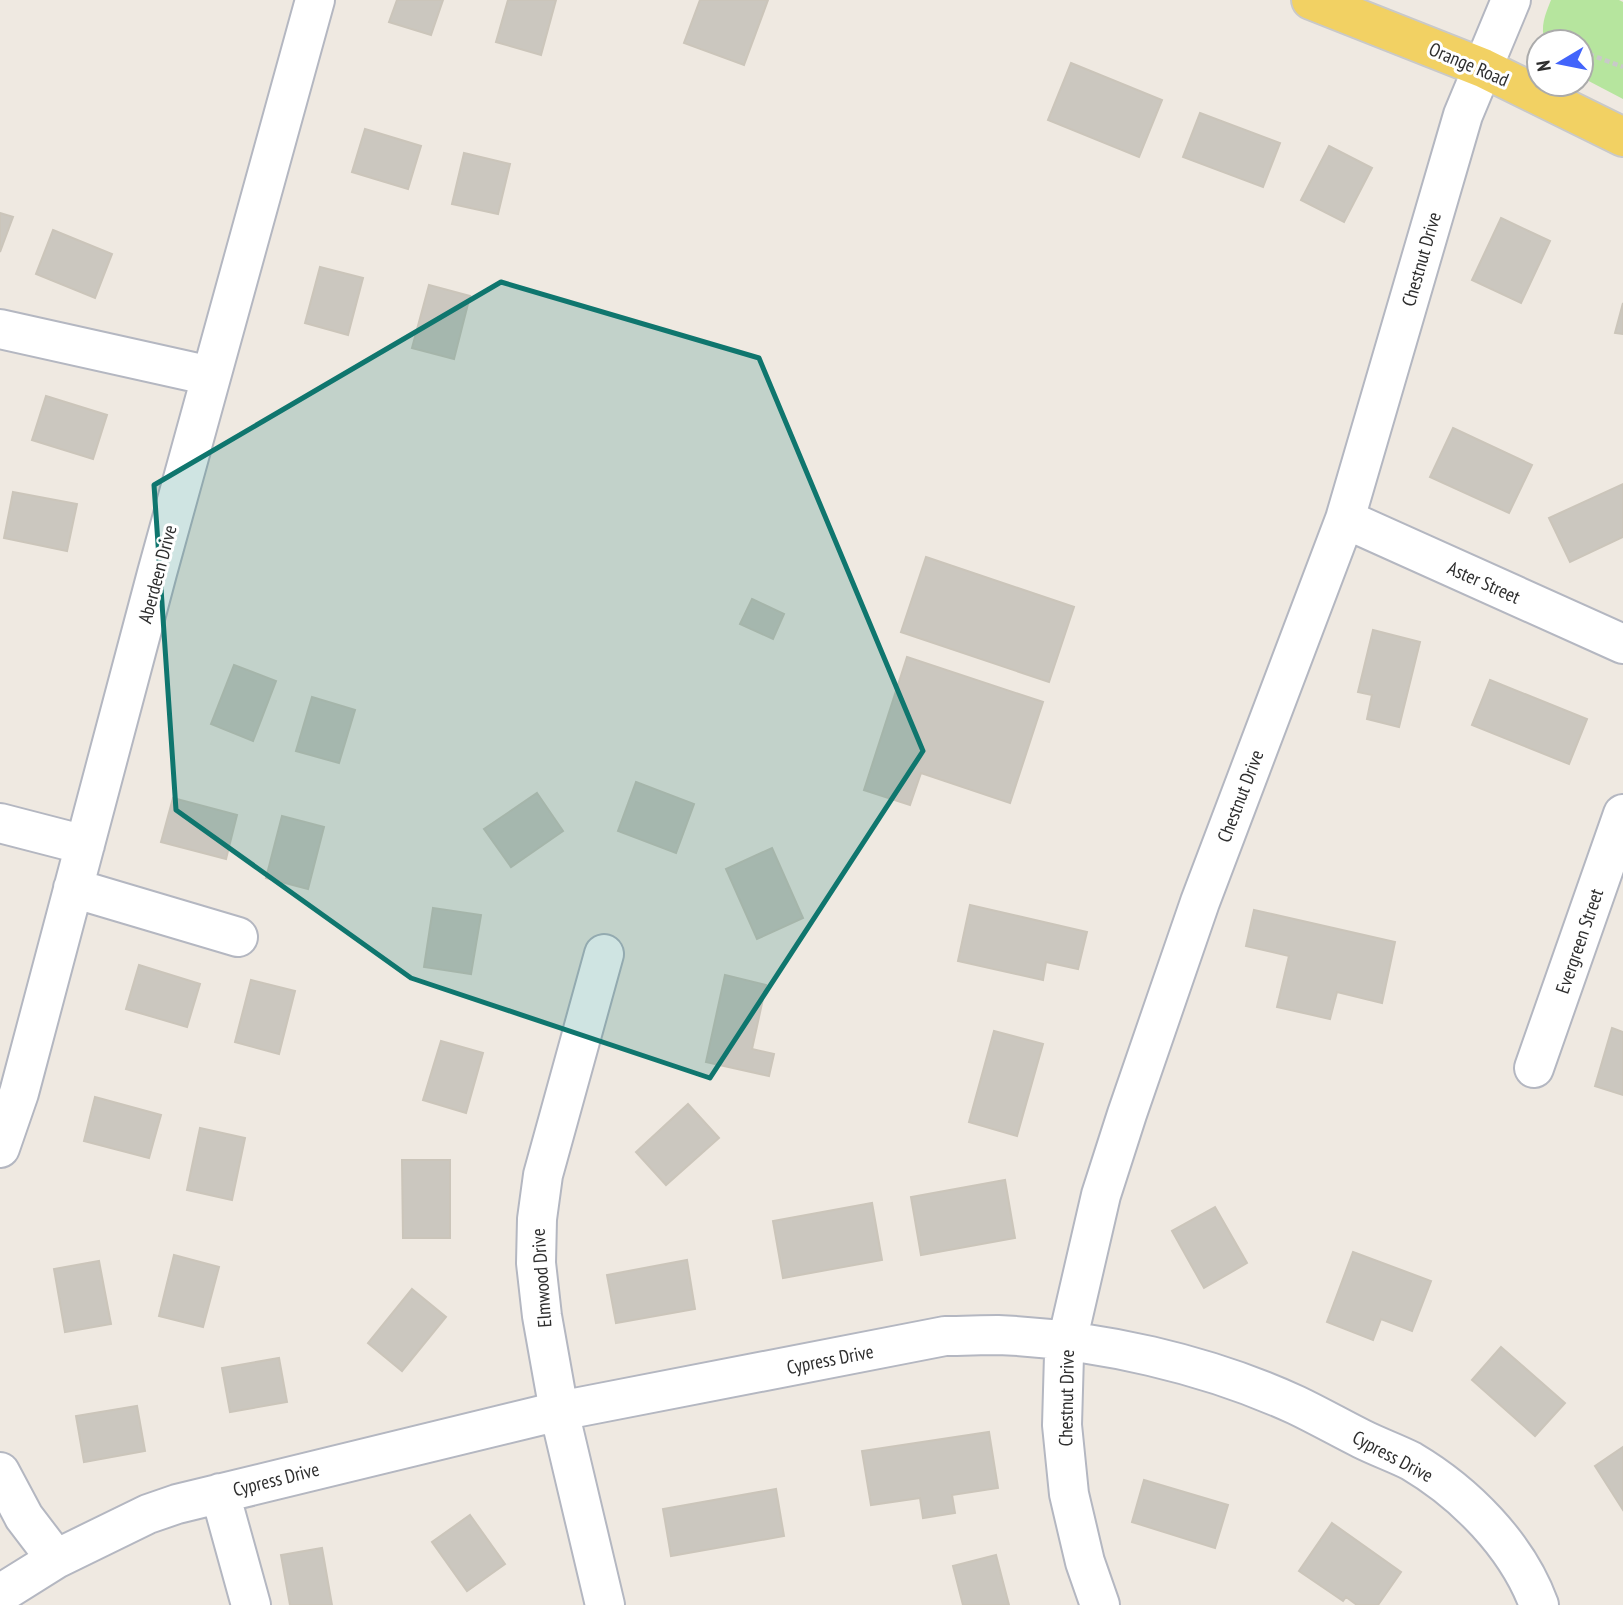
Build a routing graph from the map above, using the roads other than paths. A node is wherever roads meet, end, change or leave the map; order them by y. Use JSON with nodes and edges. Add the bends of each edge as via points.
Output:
{"nodes":[{"id":1,"x":315,"y":0,"type":"edge"},
{"id":2,"x":1311,"y":0,"type":"edge"},
{"id":3,"x":1511,"y":0,"type":"edge"},
{"id":4,"x":1483,"y":68,"type":"junction"},
{"id":5,"x":1623,"y":137,"type":"edge"},
{"id":6,"x":0,"y":329,"type":"edge"},
{"id":7,"x":211,"y":376,"type":"junction"},
{"id":8,"x":1345,"y":519,"type":"junction"},
{"id":9,"x":1623,"y":645,"type":"edge"},
{"id":10,"x":1623,"y":814,"type":"edge"},
{"id":11,"x":0,"y":822,"type":"edge"},
{"id":12,"x":85,"y":845,"type":"junction"},
{"id":13,"x":73,"y":888,"type":"junction"},
{"id":14,"x":238,"y":937,"type":"dead end"},
{"id":15,"x":604,"y":954,"type":"dead end"},
{"id":16,"x":1534,"y":1068,"type":"dead end"},
{"id":17,"x":9,"y":1091,"type":"edge"},
{"id":18,"x":0,"y":1148,"type":"edge"},
{"id":19,"x":1067,"y":1342,"type":"junction"},
{"id":20,"x":559,"y":1411,"type":"junction"},
{"id":21,"x":0,"y":1472,"type":"edge"},
{"id":22,"x":220,"y":1493,"type":"junction"},
{"id":23,"x":56,"y":1559,"type":"junction"},
{"id":24,"x":0,"y":1594,"type":"edge"},
{"id":25,"x":251,"y":1605,"type":"edge"},
{"id":26,"x":605,"y":1605,"type":"edge"},
{"id":27,"x":1100,"y":1605,"type":"edge"},
{"id":28,"x":1539,"y":1605,"type":"edge"}],
"edges":[{"from":1,"to":7,"type":"street","name":"Aberdeen Drive"},
{"from":2,"to":4,"type":"main road","name":"Orange Road"},
{"from":3,"to":4,"type":"street","name":"Chestnut Drive"},
{"from":4,"to":5,"type":"main road","name":"Orange Road"},
{"from":4,"to":8,"type":"street","name":"Chestnut Drive","via":[[1463,115]]},
{"from":6,"to":7,"type":"street"},
{"from":7,"to":12,"type":"street","name":"Aberdeen Drive"},
{"from":8,"to":9,"type":"street","name":"Aster Street"},
{"from":8,"to":19,"type":"street","name":"Chestnut Drive","via":[[1200,902],[1127,1114],[1101,1195]]},
{"from":10,"to":16,"type":"street","name":"Evergreen Street"},
{"from":11,"to":12,"type":"street"},
{"from":12,"to":13,"type":"street","name":"Aberdeen Drive"},
{"from":13,"to":14,"type":"street"},
{"from":13,"to":17,"type":"street","name":"Aberdeen Drive"},
{"from":15,"to":20,"type":"street","name":"Elmwood Drive","via":[[543,1175],[537,1219],[542,1316]]},
{"from":17,"to":18,"type":"street","name":"Aberdeen Drive"},
{"from":19,"to":20,"type":"street","name":"Cypress Drive","via":[[998,1335],[945,1336]]},
{"from":19,"to":27,"type":"street","name":"Chestnut Drive","via":[[1062,1425],[1069,1494]]},
{"from":19,"to":28,"type":"street","name":"Cypress Drive","via":[[1145,1355],[1222,1376],[1296,1405],[1409,1461],[1456,1492],[1490,1525],[1513,1555]]},
{"from":20,"to":22,"type":"street","name":"Cypress Drive"},
{"from":20,"to":26,"type":"street","name":"Elmwood Drive"},
{"from":21,"to":23,"type":"street","via":[[24,1517]]},
{"from":22,"to":23,"type":"street","name":"Cypress Drive","via":[[148,1514]]},
{"from":22,"to":25,"type":"street"},
{"from":23,"to":24,"type":"street","name":"Cypress Drive"}]}
